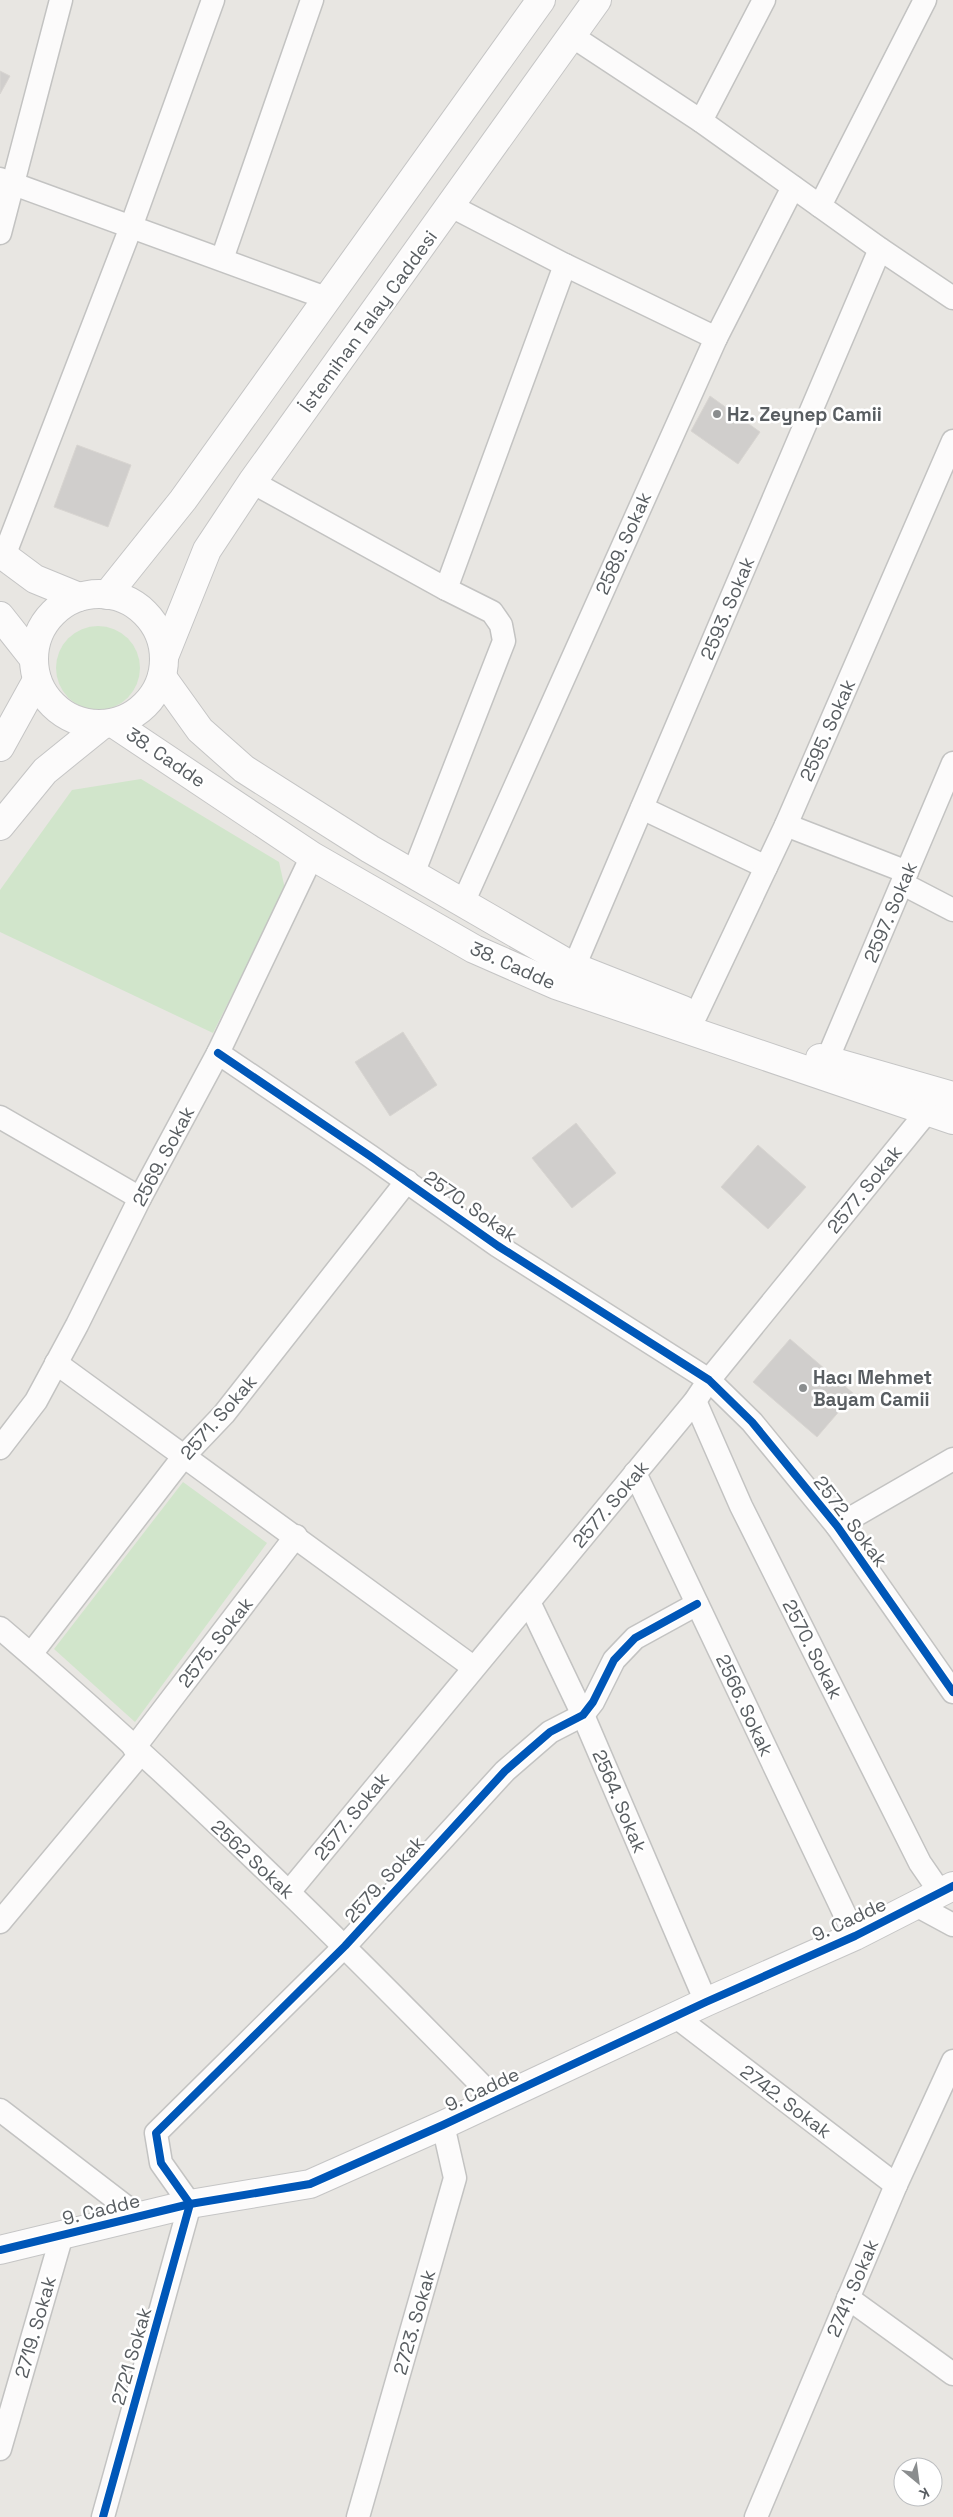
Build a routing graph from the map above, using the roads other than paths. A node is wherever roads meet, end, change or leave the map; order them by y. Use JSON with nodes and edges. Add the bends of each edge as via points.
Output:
{"nodes":[{"id":1,"x":61,"y":0,"type":"edge"},
{"id":2,"x":213,"y":0,"type":"edge"},
{"id":3,"x":312,"y":0,"type":"edge"},
{"id":4,"x":541,"y":0,"type":"edge"},
{"id":5,"x":597,"y":0,"type":"edge"},
{"id":6,"x":764,"y":0,"type":"edge"},
{"id":7,"x":925,"y":0,"type":"edge"},
{"id":8,"x":572,"y":36,"type":"junction"},
{"id":9,"x":701,"y":120,"type":"junction"},
{"id":10,"x":6,"y":182,"type":"edge"},
{"id":11,"x":793,"y":187,"type":"junction"},
{"id":12,"x":451,"y":206,"type":"junction"},
{"id":13,"x":820,"y":206,"type":"junction"},
{"id":14,"x":131,"y":227,"type":"junction"},
{"id":15,"x":0,"y":233,"type":"edge"},
{"id":16,"x":880,"y":250,"type":"junction"},
{"id":17,"x":222,"y":259,"type":"junction"},
{"id":18,"x":565,"y":265,"type":"junction"},
{"id":19,"x":326,"y":298,"type":"junction"},
{"id":20,"x":953,"y":298,"type":"edge"},
{"id":21,"x":716,"y":338,"type":"junction"},
{"id":22,"x":953,"y":441,"type":"edge"},
{"id":23,"x":252,"y":482,"type":"junction"},
{"id":24,"x":2,"y":554,"type":"edge"},
{"id":25,"x":446,"y":589,"type":"junction"},
{"id":26,"x":108,"y":595,"type":"junction"},
{"id":27,"x":79,"y":597,"type":"junction"},
{"id":28,"x":0,"y":616,"type":"edge"},
{"id":29,"x":163,"y":667,"type":"junction"},
{"id":30,"x":35,"y":670,"type":"junction"},
{"id":31,"x":108,"y":723,"type":"junction"},
{"id":32,"x":0,"y":747,"type":"edge"},
{"id":33,"x":953,"y":763,"type":"edge"},
{"id":34,"x":642,"y":808,"type":"junction"},
{"id":35,"x":786,"y":825,"type":"junction"},
{"id":36,"x":0,"y":826,"type":"edge"},
{"id":37,"x":312,"y":856,"type":"junction"},
{"id":38,"x":766,"y":867,"type":"junction"},
{"id":39,"x":413,"y":874,"type":"junction"},
{"id":40,"x":905,"y":878,"type":"junction"},
{"id":41,"x":463,"y":904,"type":"junction"},
{"id":42,"x":953,"y":910,"type":"edge"},
{"id":43,"x":574,"y":967,"type":"junction"},
{"id":44,"x":696,"y":1016,"type":"junction"},
{"id":45,"x":218,"y":1053,"type":"junction"},
{"id":46,"x":827,"y":1060,"type":"junction"},
{"id":47,"x":953,"y":1096,"type":"edge"},
{"id":48,"x":926,"y":1113,"type":"junction"},
{"id":49,"x":0,"y":1117,"type":"edge"},
{"id":50,"x":953,"y":1120,"type":"edge"},
{"id":51,"x":406,"y":1181,"type":"junction"},
{"id":52,"x":140,"y":1198,"type":"junction"},
{"id":53,"x":56,"y":1363,"type":"junction"},
{"id":54,"x":709,"y":1380,"type":"junction"},
{"id":55,"x":695,"y":1401,"type":"junction"},
{"id":56,"x":0,"y":1448,"type":"edge"},
{"id":57,"x":184,"y":1456,"type":"junction"},
{"id":58,"x":953,"y":1459,"type":"edge"},
{"id":59,"x":635,"y":1473,"type":"junction"},
{"id":60,"x":837,"y":1526,"type":"junction"},
{"id":61,"x":296,"y":1536,"type":"junction"},
{"id":62,"x":529,"y":1602,"type":"junction"},
{"id":63,"x":697,"y":1604,"type":"junction"},
{"id":64,"x":0,"y":1628,"type":"edge"},
{"id":65,"x":31,"y":1654,"type":"junction"},
{"id":66,"x":473,"y":1667,"type":"junction"},
{"id":67,"x":953,"y":1692,"type":"edge"},
{"id":68,"x":583,"y":1715,"type":"junction"},
{"id":69,"x":137,"y":1750,"type":"junction"},
{"id":70,"x":946,"y":1889,"type":"edge"},
{"id":71,"x":289,"y":1892,"type":"junction"},
{"id":72,"x":916,"y":1905,"type":"junction"},
{"id":73,"x":0,"y":1922,"type":"edge"},
{"id":74,"x":953,"y":1925,"type":"edge"},
{"id":75,"x":855,"y":1936,"type":"junction"},
{"id":76,"x":345,"y":1946,"type":"junction"},
{"id":77,"x":706,"y":2002,"type":"junction"},
{"id":78,"x":676,"y":2016,"type":"junction"},
{"id":79,"x":953,"y":2061,"type":"edge"},
{"id":80,"x":496,"y":2100,"type":"junction"},
{"id":81,"x":0,"y":2110,"type":"edge"},
{"id":82,"x":443,"y":2126,"type":"junction"},
{"id":83,"x":896,"y":2185,"type":"junction"},
{"id":84,"x":190,"y":2204,"type":"junction"},
{"id":85,"x":138,"y":2216,"type":"junction"},
{"id":86,"x":62,"y":2235,"type":"junction"},
{"id":87,"x":0,"y":2250,"type":"edge"},
{"id":88,"x":848,"y":2298,"type":"junction"},
{"id":89,"x":953,"y":2374,"type":"edge"},
{"id":90,"x":0,"y":2449,"type":"edge"},
{"id":91,"x":103,"y":2517,"type":"edge"},
{"id":92,"x":358,"y":2517,"type":"edge"},
{"id":93,"x":756,"y":2517,"type":"edge"}],
"edges":[{"from":1,"to":10,"type":"street"},
{"from":2,"to":14,"type":"street"},
{"from":3,"to":17,"type":"street"},
{"from":4,"to":19,"type":"street"},
{"from":5,"to":8,"type":"street","name":"İstemihan Talay Caddesi"},
{"from":6,"to":9,"type":"street"},
{"from":7,"to":13,"type":"street"},
{"from":8,"to":9,"type":"street"},
{"from":8,"to":12,"type":"street","name":"İstemihan Talay Caddesi"},
{"from":9,"to":11,"type":"street"},
{"from":10,"to":14,"type":"street"},
{"from":10,"to":15,"type":"street"},
{"from":11,"to":13,"type":"street"},
{"from":11,"to":21,"type":"street","name":"2589. Sokak"},
{"from":12,"to":18,"type":"street"},
{"from":12,"to":23,"type":"street","name":"İstemihan Talay Caddesi"},
{"from":13,"to":16,"type":"street"},
{"from":14,"to":17,"type":"street"},
{"from":14,"to":24,"type":"street"},
{"from":16,"to":20,"type":"street"},
{"from":16,"to":34,"type":"street","name":"2593. Sokak"},
{"from":17,"to":19,"type":"street"},
{"from":18,"to":21,"type":"street"},
{"from":18,"to":25,"type":"street"},
{"from":19,"to":26,"type":"street","via":[[183,500]]},
{"from":21,"to":41,"type":"street","name":"2589. Sokak"},
{"from":22,"to":35,"type":"street","name":"2595. Sokak"},
{"from":23,"to":25,"type":"street"},
{"from":23,"to":29,"type":"street","name":"İstemihan Talay Caddesi","via":[[207,550]]},
{"from":24,"to":27,"type":"street","via":[[35,579]]},
{"from":25,"to":39,"type":"street","via":[[492,612],[501,625],[504,641]]},
{"from":26,"to":27,"type":"street"},
{"from":26,"to":29,"type":"street","via":[[140,609],[152,622],[161,639]]},
{"from":27,"to":30,"type":"street","via":[[63,605],[40,631]]},
{"from":28,"to":30,"type":"street"},
{"from":29,"to":31,"type":"street","via":[[155,692],[144,706],[130,716]]},
{"from":29,"to":39,"type":"street","name":"38. Cadde","via":[[200,730],[244,769]]},
{"from":30,"to":31,"type":"street","via":[[47,699],[62,713],[82,722]]},
{"from":30,"to":32,"type":"street"},
{"from":31,"to":36,"type":"street","via":[[45,771]]},
{"from":31,"to":37,"type":"street","name":"38. Cadde"},
{"from":33,"to":40,"type":"street","name":"2597. Sokak"},
{"from":34,"to":38,"type":"street"},
{"from":34,"to":43,"type":"street","name":"2593. Sokak"},
{"from":35,"to":38,"type":"street","name":"2595. Sokak"},
{"from":35,"to":40,"type":"street"},
{"from":37,"to":45,"type":"street","name":"2569. Sokak"},
{"from":37,"to":48,"type":"street","name":"38. Cadde","via":[[474,949],[556,985]]},
{"from":38,"to":44,"type":"street","name":"2595. Sokak"},
{"from":39,"to":41,"type":"street","name":"38. Cadde"},
{"from":40,"to":42,"type":"street"},
{"from":40,"to":46,"type":"street","name":"2597. Sokak"},
{"from":41,"to":43,"type":"street","name":"38. Cadde"},
{"from":43,"to":44,"type":"street","name":"38. Cadde"},
{"from":44,"to":46,"type":"street","name":"38. Cadde"},
{"from":45,"to":51,"type":"street","name":"2570. Sokak"},
{"from":45,"to":52,"type":"street","name":"2569. Sokak"},
{"from":46,"to":47,"type":"street","name":"38. Cadde"},
{"from":48,"to":50,"type":"street","name":"38. Cadde"},
{"from":48,"to":54,"type":"street","name":"2577. Sokak"},
{"from":49,"to":52,"type":"street"},
{"from":51,"to":54,"type":"street","name":"2570. Sokak","via":[[498,1246]]},
{"from":51,"to":57,"type":"street","name":"2571. Sokak","via":[[224,1414]]},
{"from":52,"to":53,"type":"street","name":"2569. Sokak"},
{"from":53,"to":56,"type":"street","name":"2569. Sokak","via":[[36,1401]]},
{"from":53,"to":57,"type":"street"},
{"from":54,"to":55,"type":"street","name":"2577. Sokak"},
{"from":54,"to":60,"type":"street","name":"2572. Sokak","via":[[752,1422]]},
{"from":55,"to":59,"type":"street","name":"2577. Sokak"},
{"from":55,"to":70,"type":"street","name":"2570. Sokak","via":[[754,1532],[920,1864]]},
{"from":57,"to":61,"type":"street"},
{"from":57,"to":65,"type":"street","name":"2571. Sokak"},
{"from":58,"to":60,"type":"street"},
{"from":59,"to":62,"type":"street","name":"2577. Sokak"},
{"from":59,"to":63,"type":"street","name":"2566. Sokak"},
{"from":60,"to":67,"type":"street","name":"2572. Sokak"},
{"from":61,"to":66,"type":"street"},
{"from":61,"to":69,"type":"street","name":"2575. Sokak"},
{"from":62,"to":66,"type":"street","name":"2577. Sokak"},
{"from":62,"to":68,"type":"street","name":"2564. Sokak"},
{"from":63,"to":68,"type":"street","name":"2579. Sokak","via":[[635,1638],[614,1660]]},
{"from":63,"to":75,"type":"street","name":"2566. Sokak"},
{"from":64,"to":65,"type":"street","name":"2562 Sokak"},
{"from":65,"to":69,"type":"street","name":"2562 Sokak"},
{"from":66,"to":71,"type":"street","name":"2577. Sokak"},
{"from":68,"to":76,"type":"street","name":"2579. Sokak","via":[[550,1732],[505,1771]]},
{"from":68,"to":77,"type":"street","name":"2564. Sokak"},
{"from":69,"to":71,"type":"street","name":"2562 Sokak"},
{"from":69,"to":73,"type":"street","name":"2575. Sokak"},
{"from":70,"to":72,"type":"street","name":"9. Cadde"},
{"from":71,"to":76,"type":"street","name":"2562 Sokak"},
{"from":72,"to":74,"type":"street"},
{"from":72,"to":75,"type":"street","name":"9. Cadde"},
{"from":75,"to":77,"type":"street","name":"9. Cadde"},
{"from":76,"to":80,"type":"street","name":"2562 Sokak"},
{"from":76,"to":84,"type":"street","name":"2579. Sokak","via":[[156,2132],[161,2162]]},
{"from":77,"to":78,"type":"street","name":"9. Cadde"},
{"from":78,"to":80,"type":"street","name":"9. Cadde"},
{"from":78,"to":83,"type":"street","name":"2742. Sokak"},
{"from":79,"to":83,"type":"street","name":"2741. Sokak"},
{"from":80,"to":82,"type":"street","name":"9. Cadde"},
{"from":81,"to":85,"type":"street"},
{"from":82,"to":84,"type":"street","name":"9. Cadde","via":[[310,2184]]},
{"from":82,"to":92,"type":"street","name":"2723. Sokak","via":[[455,2178]]},
{"from":83,"to":88,"type":"street","name":"2741. Sokak"},
{"from":84,"to":85,"type":"street","name":"9. Cadde"},
{"from":84,"to":91,"type":"street","name":"2721 Sokak"},
{"from":85,"to":86,"type":"street","name":"9. Cadde"},
{"from":86,"to":87,"type":"street","name":"9. Cadde"},
{"from":86,"to":90,"type":"street","name":"2719. Sokak"},
{"from":88,"to":89,"type":"street"},
{"from":88,"to":93,"type":"street","name":"2741. Sokak"}]}
